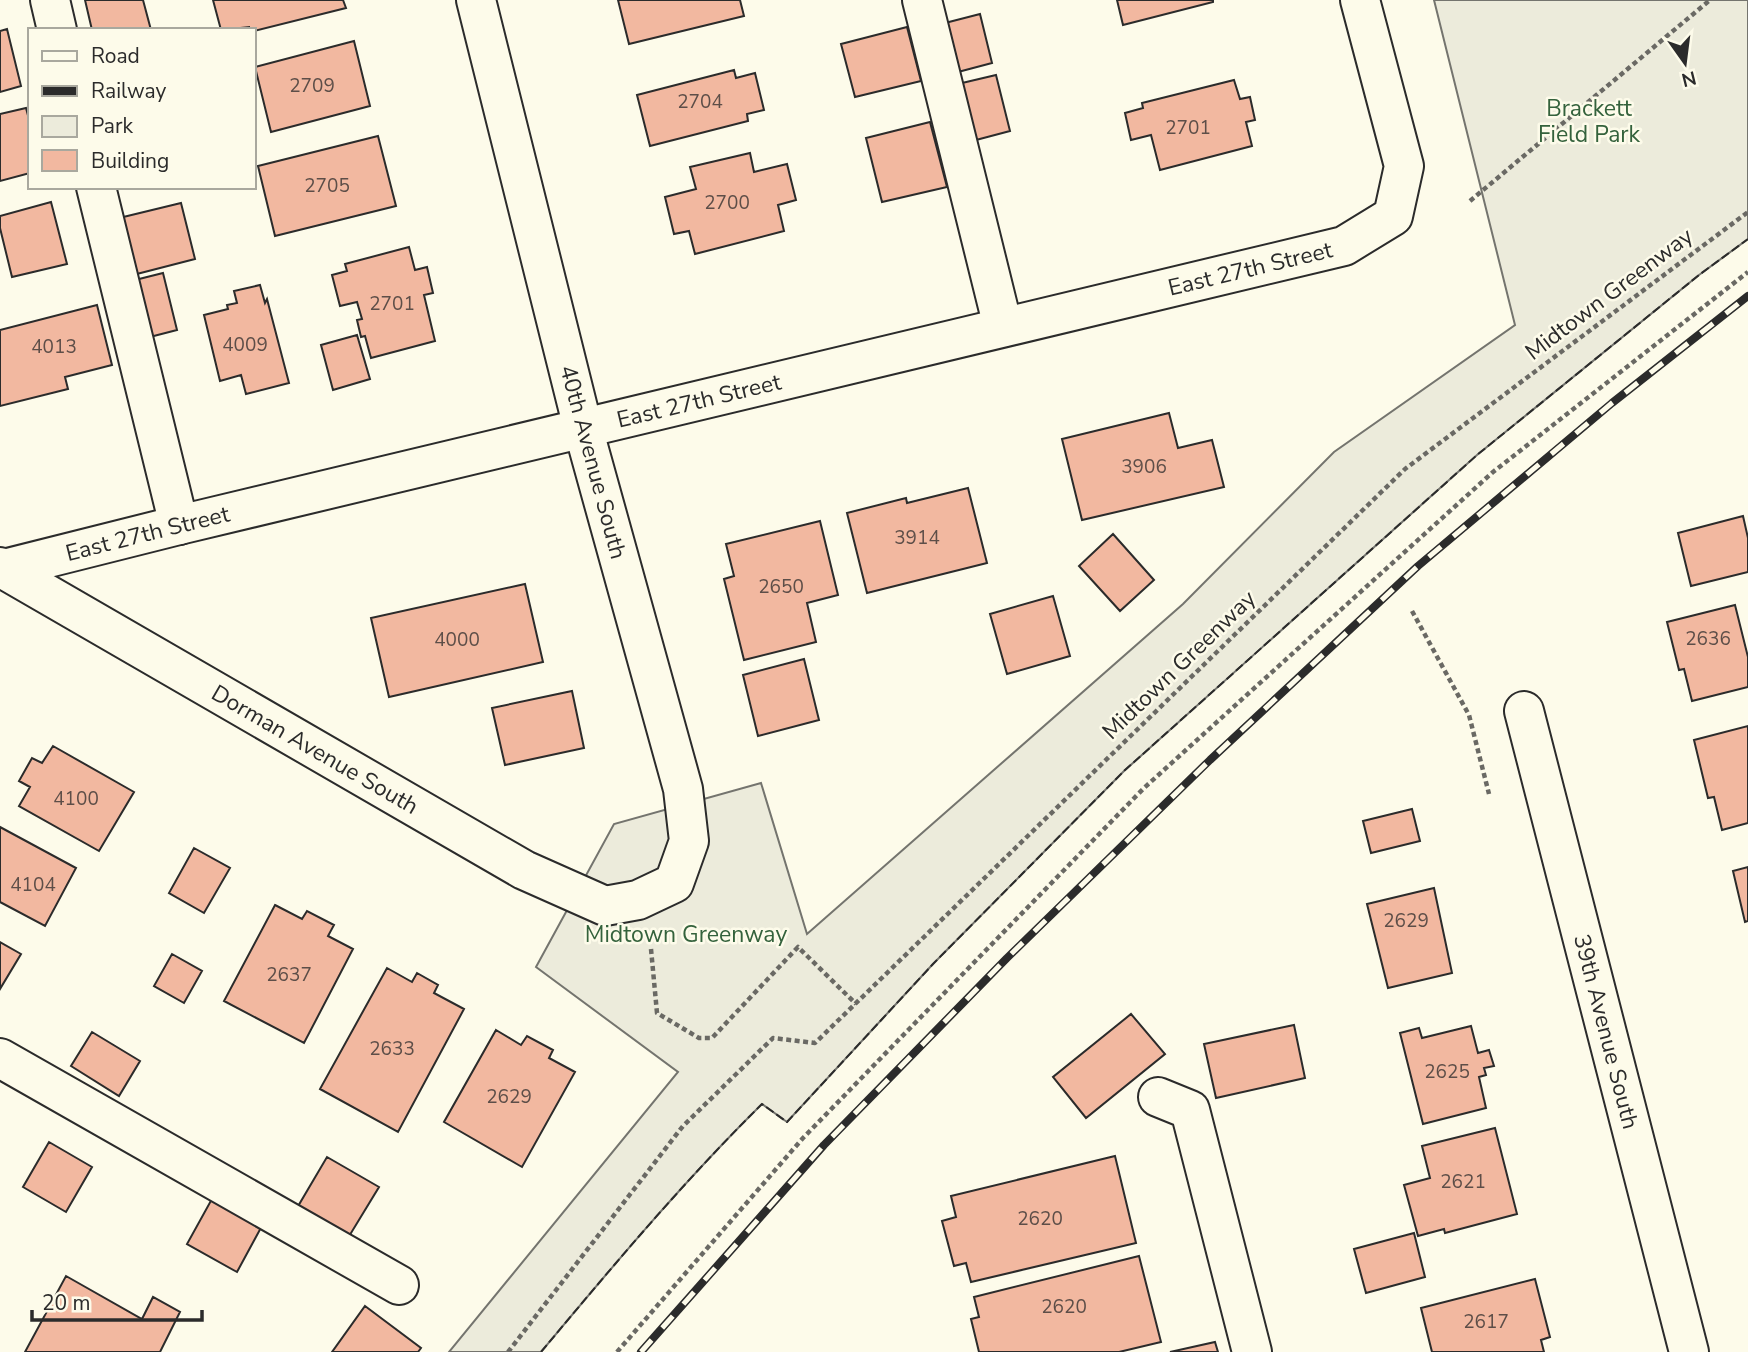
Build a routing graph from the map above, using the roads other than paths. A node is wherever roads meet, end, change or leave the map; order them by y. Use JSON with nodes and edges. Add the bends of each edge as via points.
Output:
{"nodes":[{"id":1,"x":50,"y":0,"type":"edge"},
{"id":2,"x":476,"y":0,"type":"edge"},
{"id":3,"x":922,"y":0,"type":"edge"},
{"id":4,"x":1360,"y":0,"type":"edge"},
{"id":5,"x":57,"y":28,"type":"edge"},
{"id":6,"x":96,"y":189,"type":"edge"},
{"id":7,"x":1003,"y":327,"type":"junction"},
{"id":8,"x":583,"y":428,"type":"junction"},
{"id":9,"x":179,"y":524,"type":"junction"},
{"id":10,"x":1,"y":568,"type":"edge"},
{"id":11,"x":1524,"y":711,"type":"dead end"},
{"id":12,"x":638,"y":900,"type":"joint"},
{"id":13,"x":0,"y":1058,"type":"edge"},
{"id":14,"x":1158,"y":1097,"type":"dead end"},
{"id":15,"x":399,"y":1285,"type":"dead end"},
{"id":16,"x":1251,"y":1352,"type":"edge"},
{"id":17,"x":1689,"y":1352,"type":"edge"}],
"edges":[{"from":1,"to":5,"type":"street"},
{"from":2,"to":8,"type":"street","name":"40th Avenue South"},
{"from":3,"to":7,"type":"street"},
{"from":4,"to":7,"type":"street","name":"East 27th Street","via":[[1404,166],[1393,216],[1344,246]]},
{"from":6,"to":9,"type":"street"},
{"from":7,"to":8,"type":"street","name":"East 27th Street"},
{"from":8,"to":9,"type":"street","name":"East 27th Street"},
{"from":8,"to":12,"type":"street","name":"40th Avenue South","via":[[683,789],[689,841],[674,883]]},
{"from":9,"to":10,"type":"street","name":"East 27th Street"},
{"from":10,"to":12,"type":"street","name":"Dorman Avenue South","via":[[524,870],[605,906]]},
{"from":11,"to":17,"type":"street","name":"39th Avenue South"},
{"from":13,"to":15,"type":"street"},
{"from":14,"to":16,"type":"street","via":[[1191,1110]]}]}
